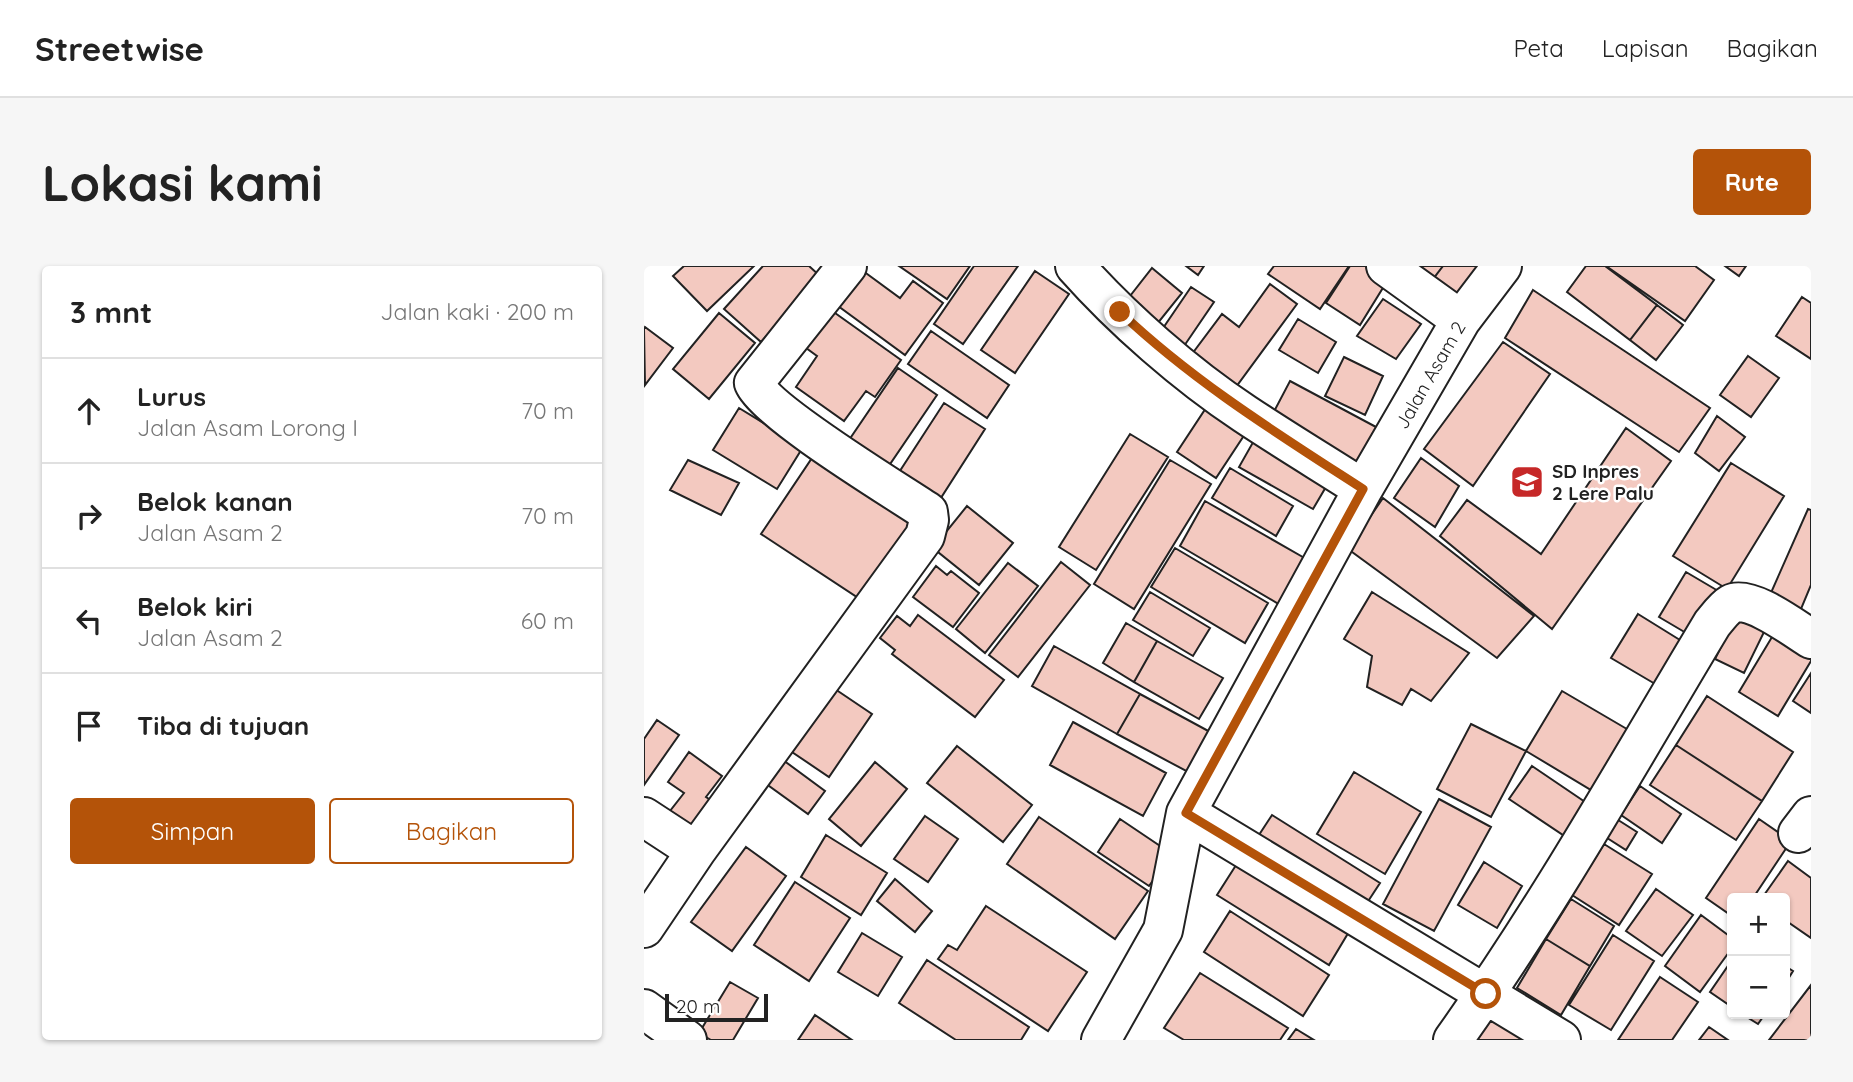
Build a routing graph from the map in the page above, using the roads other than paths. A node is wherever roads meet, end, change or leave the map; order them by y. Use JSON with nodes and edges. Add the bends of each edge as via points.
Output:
{"nodes":[{"id":1,"x":847,"y":266,"type":"edge"},
{"id":2,"x":1386,"y":266,"type":"edge"},
{"id":3,"x":1502,"y":266,"type":"edge"},
{"id":4,"x":1087,"y":271,"type":"edge"},
{"id":5,"x":1461,"y":320,"type":"junction"},
{"id":6,"x":1363,"y":489,"type":"junction"},
{"id":7,"x":1811,"y":639,"type":"edge"},
{"id":8,"x":1186,"y":813,"type":"junction"},
{"id":9,"x":644,"y":817,"type":"edge"},
{"id":10,"x":696,"y":851,"type":"junction"},
{"id":11,"x":644,"y":928,"type":"edge"},
{"id":12,"x":1486,"y":994,"type":"junction"},
{"id":13,"x":644,"y":1009,"type":"edge"},
{"id":14,"x":687,"y":1040,"type":"edge"},
{"id":15,"x":1101,"y":1040,"type":"edge"},
{"id":16,"x":1453,"y":1040,"type":"edge"},
{"id":17,"x":1561,"y":1040,"type":"edge"}],
"edges":[{"from":1,"to":10,"type":"street","via":[[754,383],[769,403],[928,512],[925,536]]},
{"from":2,"to":5,"type":"street"},
{"from":3,"to":5,"type":"street","name":"Jalan Asam 2"},
{"from":4,"to":6,"type":"street","via":[[1150,340],[1243,412]]},
{"from":5,"to":6,"type":"street","name":"Jalan Asam 2"},
{"from":6,"to":8,"type":"street","name":"Jalan Asam 2"},
{"from":7,"to":12,"type":"street","via":[[1747,602],[1729,605],[1692,655]]},
{"from":8,"to":12,"type":"street"},
{"from":8,"to":15,"type":"street","name":"Jalan Asam 2","via":[[1163,930]]},
{"from":9,"to":10,"type":"street"},
{"from":10,"to":11,"type":"street"},
{"from":12,"to":16,"type":"street"},
{"from":12,"to":17,"type":"street"},
{"from":13,"to":14,"type":"street"}]}
